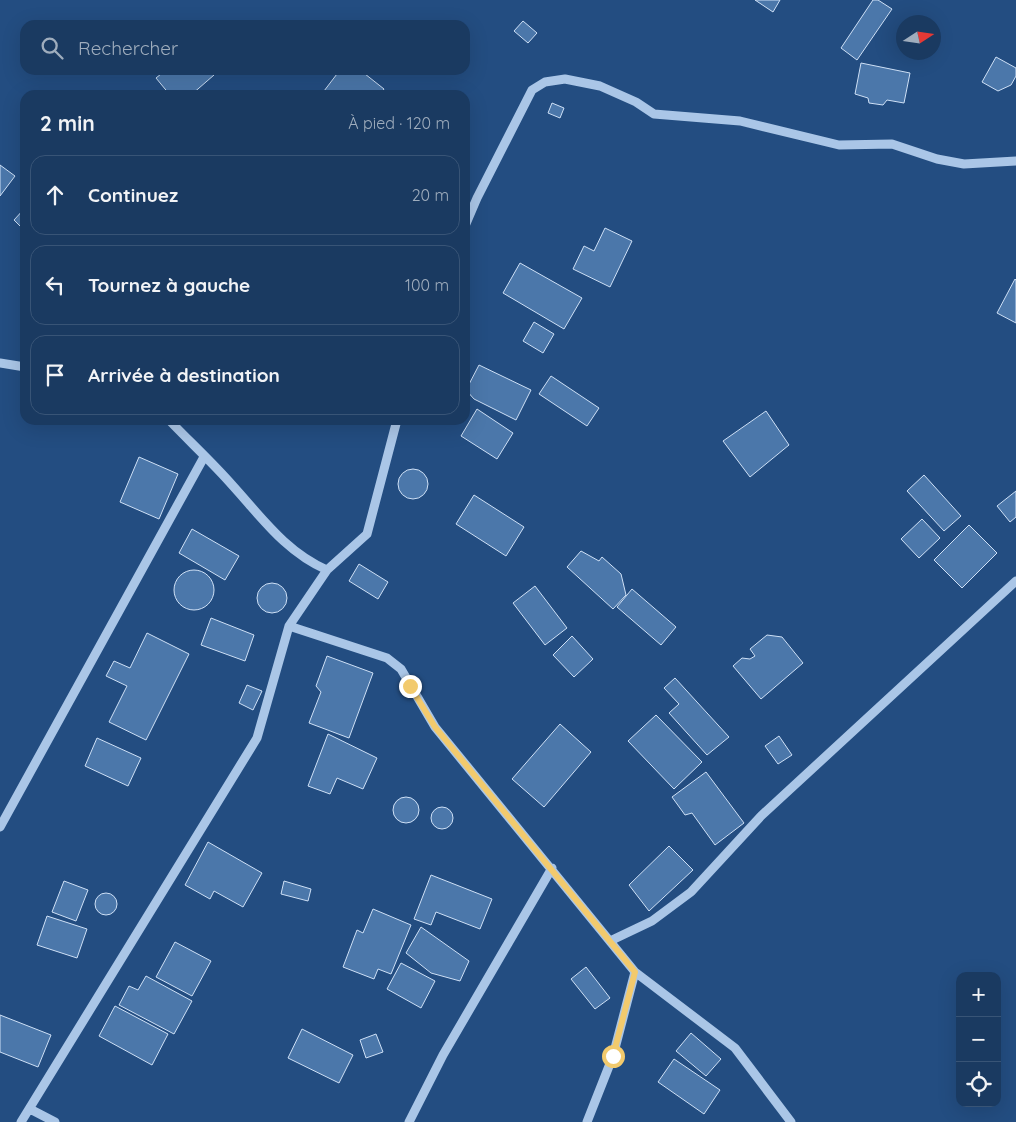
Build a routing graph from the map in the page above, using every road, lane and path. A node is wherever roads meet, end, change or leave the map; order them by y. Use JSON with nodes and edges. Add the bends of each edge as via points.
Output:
{"nodes":[{"id":1,"x":1016,"y":161,"type":"edge"},
{"id":2,"x":470,"y":214,"type":"edge"},
{"id":3,"x":0,"y":363,"type":"edge"},
{"id":4,"x":20,"y":366,"type":"edge"},
{"id":5,"x":173,"y":425,"type":"edge"},
{"id":6,"x":396,"y":425,"type":"edge"},
{"id":7,"x":204,"y":456,"type":"junction"},
{"id":8,"x":327,"y":570,"type":"junction"},
{"id":9,"x":1016,"y":581,"type":"edge"},
{"id":10,"x":289,"y":626,"type":"junction"},
{"id":11,"x":0,"y":827,"type":"edge"},
{"id":12,"x":552,"y":868,"type":"junction"},
{"id":13,"x":610,"y":941,"type":"junction"},
{"id":14,"x":635,"y":972,"type":"junction"},
{"id":15,"x":30,"y":1109,"type":"junction"},
{"id":16,"x":21,"y":1122,"type":"edge"},
{"id":17,"x":54,"y":1122,"type":"edge"},
{"id":18,"x":409,"y":1122,"type":"edge"},
{"id":19,"x":587,"y":1122,"type":"edge"},
{"id":20,"x":791,"y":1122,"type":"edge"}],
"edges":[{"from":1,"to":2,"type":"street","via":[[964,164],[892,144],[839,145],[740,122],[654,114],[600,86],[564,79],[545,82],[532,90]]},
{"from":3,"to":4,"type":"street"},
{"from":5,"to":7,"type":"street"},
{"from":6,"to":8,"type":"street","via":[[367,534]]},
{"from":7,"to":8,"type":"street","via":[[282,541]]},
{"from":7,"to":11,"type":"street"},
{"from":8,"to":10,"type":"street"},
{"from":9,"to":13,"type":"street","via":[[761,816],[691,892],[652,921]]},
{"from":10,"to":12,"type":"street","via":[[387,658],[400,669],[435,727]]},
{"from":10,"to":15,"type":"street","via":[[257,738]]},
{"from":12,"to":13,"type":"street"},
{"from":12,"to":18,"type":"street","via":[[443,1055]]},
{"from":13,"to":14,"type":"street"},
{"from":14,"to":19,"type":"street","via":[[613,1056]]},
{"from":14,"to":20,"type":"street","via":[[735,1048]]},
{"from":15,"to":16,"type":"street"},
{"from":15,"to":17,"type":"street"}]}
